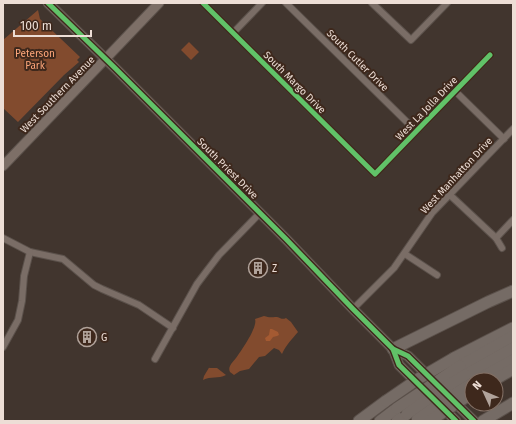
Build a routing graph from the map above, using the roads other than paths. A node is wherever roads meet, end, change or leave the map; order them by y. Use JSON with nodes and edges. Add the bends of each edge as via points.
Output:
{"nodes":[{"id":1,"x":48,"y":3,"type":"edge"},
{"id":2,"x":159,"y":3,"type":"edge"},
{"id":3,"x":203,"y":3,"type":"edge"},
{"id":4,"x":262,"y":3,"type":"edge"},
{"id":5,"x":286,"y":3,"type":"edge"},
{"id":6,"x":372,"y":3,"type":"edge"},
{"id":7,"x":447,"y":3,"type":"edge"},
{"id":8,"x":233,"y":33,"type":"junction"},
{"id":9,"x":490,"y":55,"type":"dead end"},
{"id":10,"x":106,"y":59,"type":"junction"},
{"id":11,"x":454,"y":91,"type":"junction"},
{"id":12,"x":513,"y":129,"type":"edge"},
{"id":13,"x":416,"y":131,"type":"junction"},
{"id":14,"x":504,"y":138,"type":"junction"},
{"id":15,"x":5,"y":160,"type":"edge"},
{"id":16,"x":375,"y":174,"type":"joint"},
{"id":17,"x":450,"y":195,"type":"junction"},
{"id":18,"x":260,"y":214,"type":"junction"},
{"id":19,"x":513,"y":220,"type":"edge"},
{"id":20,"x":3,"y":238,"type":"edge"},
{"id":21,"x":496,"y":238,"type":"junction"},
{"id":22,"x":502,"y":248,"type":"dead end"},
{"id":23,"x":30,"y":252,"type":"junction"},
{"id":24,"x":405,"y":254,"type":"junction"},
{"id":25,"x":437,"y":275,"type":"dead end"},
{"id":26,"x":513,"y":291,"type":"edge"},
{"id":27,"x":353,"y":309,"type":"junction"},
{"id":28,"x":173,"y":328,"type":"junction"},
{"id":29,"x":513,"y":328,"type":"edge"},
{"id":30,"x":513,"y":336,"type":"edge"},
{"id":31,"x":3,"y":347,"type":"edge"},
{"id":32,"x":513,"y":348,"type":"edge"},
{"id":33,"x":393,"y":349,"type":"junction"},
{"id":34,"x":155,"y":359,"type":"dead end"},
{"id":35,"x":513,"y":360,"type":"edge"},
{"id":36,"x":513,"y":369,"type":"edge"},
{"id":37,"x":472,"y":372,"type":"edge"},
{"id":38,"x":473,"y":372,"type":"edge"},
{"id":39,"x":475,"y":372,"type":"edge"},
{"id":40,"x":481,"y":372,"type":"edge"},
{"id":41,"x":504,"y":374,"type":"edge"},
{"id":42,"x":464,"y":377,"type":"edge"},
{"id":43,"x":464,"y":379,"type":"edge"},
{"id":44,"x":464,"y":380,"type":"edge"},
{"id":45,"x":464,"y":381,"type":"edge"},
{"id":46,"x":513,"y":403,"type":"edge"},
{"id":47,"x":410,"y":417,"type":"edge"},
{"id":48,"x":359,"y":421,"type":"edge"},
{"id":49,"x":380,"y":421,"type":"edge"},
{"id":50,"x":397,"y":421,"type":"edge"},
{"id":51,"x":430,"y":421,"type":"edge"},
{"id":52,"x":456,"y":421,"type":"edge"},
{"id":53,"x":474,"y":421,"type":"edge"},
{"id":54,"x":483,"y":421,"type":"edge"}],
"edges":[{"from":1,"to":10,"type":"main road","name":"South Priest Drive"},
{"from":2,"to":10,"type":"main road","name":"West Southern Avenue"},
{"from":3,"to":8,"type":"street","name":"South Margo Drive"},
{"from":4,"to":8,"type":"street"},
{"from":5,"to":13,"type":"street","name":"South Cutler Drive"},
{"from":6,"to":7,"type":"street","via":[[411,40]]},
{"from":8,"to":16,"type":"street","name":"South Margo Drive"},
{"from":9,"to":11,"type":"street","name":"West La Jolla Drive"},
{"from":10,"to":15,"type":"main road","name":"West Southern Avenue"},
{"from":10,"to":18,"type":"main road","name":"South Priest Drive"},
{"from":11,"to":13,"type":"street","name":"West La Jolla Drive"},
{"from":11,"to":14,"type":"street"},
{"from":12,"to":14,"type":"street","name":"West Manhatton Drive"},
{"from":13,"to":16,"type":"street","name":"West La Jolla Drive"},
{"from":14,"to":17,"type":"street","name":"West Manhatton Drive"},
{"from":17,"to":21,"type":"street"},
{"from":17,"to":24,"type":"street","name":"West Manhatton Drive","via":[[425,222]]},
{"from":18,"to":27,"type":"main road","name":"South Priest Drive"},
{"from":18,"to":28,"type":"street","via":[[219,255],[206,272]]},
{"from":19,"to":21,"type":"street"},
{"from":20,"to":23,"type":"street"},
{"from":21,"to":22,"type":"street"},
{"from":23,"to":28,"type":"street","via":[[63,259],[94,285],[139,305]]},
{"from":23,"to":31,"type":"street","via":[[19,316]]},
{"from":24,"to":25,"type":"street"},
{"from":24,"to":27,"type":"street","name":"West Manhatton Drive"},
{"from":26,"to":33,"type":"highway"},
{"from":27,"to":33,"type":"main road","name":"South Priest Drive"},
{"from":28,"to":34,"type":"street"},
{"from":29,"to":37,"type":"highway"},
{"from":30,"to":38,"type":"highway"},
{"from":32,"to":39,"type":"highway"},
{"from":33,"to":52,"type":"main road","name":"South Priest Drive","via":[[399,366]]},
{"from":33,"to":53,"type":"main road","name":"South Priest Drive","via":[[408,356]]},
{"from":35,"to":40,"type":"highway"},
{"from":36,"to":41,"type":"highway"},
{"from":42,"to":48,"type":"highway","bridge":true,"via":[[418,379]]},
{"from":43,"to":47,"type":"highway","bridge":true},
{"from":44,"to":47,"type":"highway","bridge":true,"via":[[442,402]]},
{"from":45,"to":51,"type":"highway","bridge":true},
{"from":46,"to":54,"type":"highway"},
{"from":47,"to":49,"type":"highway"},
{"from":47,"to":50,"type":"highway"}]}
